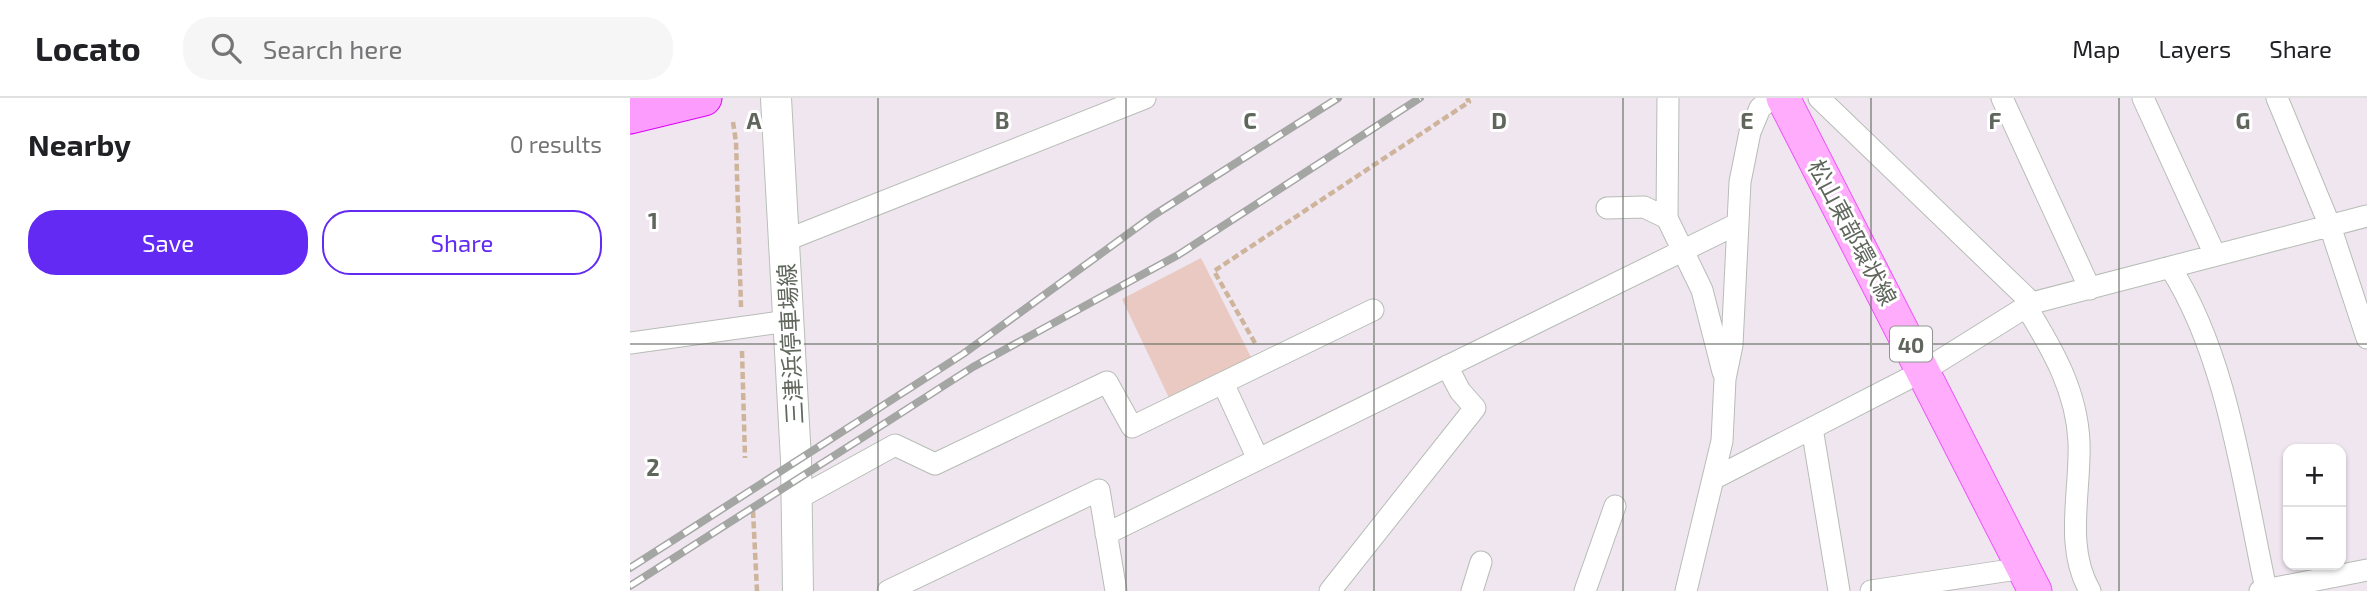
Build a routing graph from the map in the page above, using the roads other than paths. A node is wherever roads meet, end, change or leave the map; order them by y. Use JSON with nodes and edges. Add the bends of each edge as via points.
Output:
{"nodes":[{"id":1,"x":704,"y":98,"type":"edge"},
{"id":2,"x":776,"y":98,"type":"edge"},
{"id":3,"x":1145,"y":98,"type":"edge"},
{"id":4,"x":1668,"y":98,"type":"edge"},
{"id":5,"x":1773,"y":98,"type":"edge"},
{"id":6,"x":1783,"y":98,"type":"edge"},
{"id":7,"x":1819,"y":98,"type":"edge"},
{"id":8,"x":2002,"y":98,"type":"edge"},
{"id":9,"x":2143,"y":98,"type":"edge"},
{"id":10,"x":2277,"y":98,"type":"edge"},
{"id":11,"x":630,"y":116,"type":"edge"},
{"id":12,"x":1607,"y":208,"type":"dead end"},
{"id":13,"x":2367,"y":216,"type":"edge"},
{"id":14,"x":1668,"y":218,"type":"junction"},
{"id":15,"x":1737,"y":224,"type":"junction"},
{"id":16,"x":2330,"y":226,"type":"junction"},
{"id":17,"x":784,"y":241,"type":"junction"},
{"id":18,"x":1685,"y":249,"type":"junction"},
{"id":19,"x":2216,"y":255,"type":"junction"},
{"id":20,"x":2170,"y":267,"type":"junction"},
{"id":21,"x":2090,"y":289,"type":"junction"},
{"id":22,"x":2030,"y":305,"type":"junction"},
{"id":23,"x":1373,"y":310,"type":"dead end"},
{"id":24,"x":788,"y":321,"type":"junction"},
{"id":25,"x":2367,"y":338,"type":"edge"},
{"id":26,"x":630,"y":343,"type":"edge"},
{"id":27,"x":1447,"y":366,"type":"junction"},
{"id":28,"x":1925,"y":370,"type":"junction"},
{"id":29,"x":1725,"y":379,"type":"junction"},
{"id":30,"x":1223,"y":383,"type":"junction"},
{"id":31,"x":1812,"y":428,"type":"junction"},
{"id":32,"x":1258,"y":459,"type":"junction"},
{"id":33,"x":1713,"y":479,"type":"junction"},
{"id":34,"x":797,"y":499,"type":"junction"},
{"id":35,"x":1615,"y":506,"type":"dead end"},
{"id":36,"x":1106,"y":534,"type":"junction"},
{"id":37,"x":1481,"y":562,"type":"dead end"},
{"id":38,"x":2367,"y":570,"type":"edge"},
{"id":39,"x":2030,"y":579,"type":"edge"},
{"id":40,"x":2263,"y":590,"type":"edge"},
{"id":41,"x":798,"y":591,"type":"edge"},
{"id":42,"x":888,"y":591,"type":"edge"},
{"id":43,"x":1116,"y":591,"type":"edge"},
{"id":44,"x":1330,"y":591,"type":"edge"},
{"id":45,"x":1472,"y":591,"type":"edge"},
{"id":46,"x":1585,"y":591,"type":"edge"},
{"id":47,"x":1686,"y":591,"type":"edge"},
{"id":48,"x":1839,"y":591,"type":"edge"},
{"id":49,"x":1871,"y":591,"type":"edge"},
{"id":50,"x":2090,"y":591,"type":"edge"}],
"edges":[{"from":1,"to":11,"type":"highway"},
{"from":2,"to":17,"type":"main road","name":"三津浜停車場線"},
{"from":3,"to":17,"type":"street"},
{"from":4,"to":14,"type":"street"},
{"from":5,"to":15,"type":"street","via":[[1760,108],[1751,132]]},
{"from":6,"to":28,"type":"main road","name":"松山東部環状線","number":"40"},
{"from":7,"to":22,"type":"street"},
{"from":8,"to":21,"type":"street"},
{"from":9,"to":19,"type":"street"},
{"from":10,"to":16,"type":"street"},
{"from":12,"to":14,"type":"street","via":[[1644,207]]},
{"from":13,"to":16,"type":"street"},
{"from":14,"to":18,"type":"street"},
{"from":15,"to":18,"type":"street"},
{"from":15,"to":29,"type":"street","via":[[1732,345]]},
{"from":16,"to":19,"type":"street"},
{"from":16,"to":25,"type":"street"},
{"from":17,"to":24,"type":"main road","name":"三津浜停車場線"},
{"from":18,"to":27,"type":"street"},
{"from":18,"to":29,"type":"street","via":[[1702,290]]},
{"from":19,"to":20,"type":"street"},
{"from":20,"to":21,"type":"street"},
{"from":20,"to":40,"type":"street","via":[[2190,298],[2225,403]]},
{"from":21,"to":22,"type":"street"},
{"from":22,"to":28,"type":"street"},
{"from":22,"to":50,"type":"street","via":[[2065,376],[2075,409],[2079,441],[2074,503],[2077,556]]},
{"from":23,"to":30,"type":"street"},
{"from":24,"to":26,"type":"street"},
{"from":24,"to":34,"type":"main road","name":"三津浜停車場線"},
{"from":27,"to":32,"type":"street"},
{"from":27,"to":44,"type":"street","via":[[1475,408]]},
{"from":28,"to":31,"type":"street"},
{"from":28,"to":39,"type":"main road","name":"松山東部環状線","number":"40"},
{"from":29,"to":33,"type":"street","via":[[1722,441]]},
{"from":30,"to":32,"type":"street"},
{"from":30,"to":34,"type":"street","via":[[1132,427],[1107,382],[935,464],[895,444]]},
{"from":31,"to":33,"type":"street"},
{"from":31,"to":48,"type":"street"},
{"from":32,"to":36,"type":"street"},
{"from":33,"to":47,"type":"street"},
{"from":34,"to":41,"type":"main road","name":"三津浜停車場線"},
{"from":35,"to":46,"type":"street"},
{"from":36,"to":42,"type":"street","via":[[1099,490]]},
{"from":36,"to":43,"type":"street"},
{"from":37,"to":45,"type":"street"},
{"from":38,"to":40,"type":"street"},
{"from":39,"to":49,"type":"street"}]}
